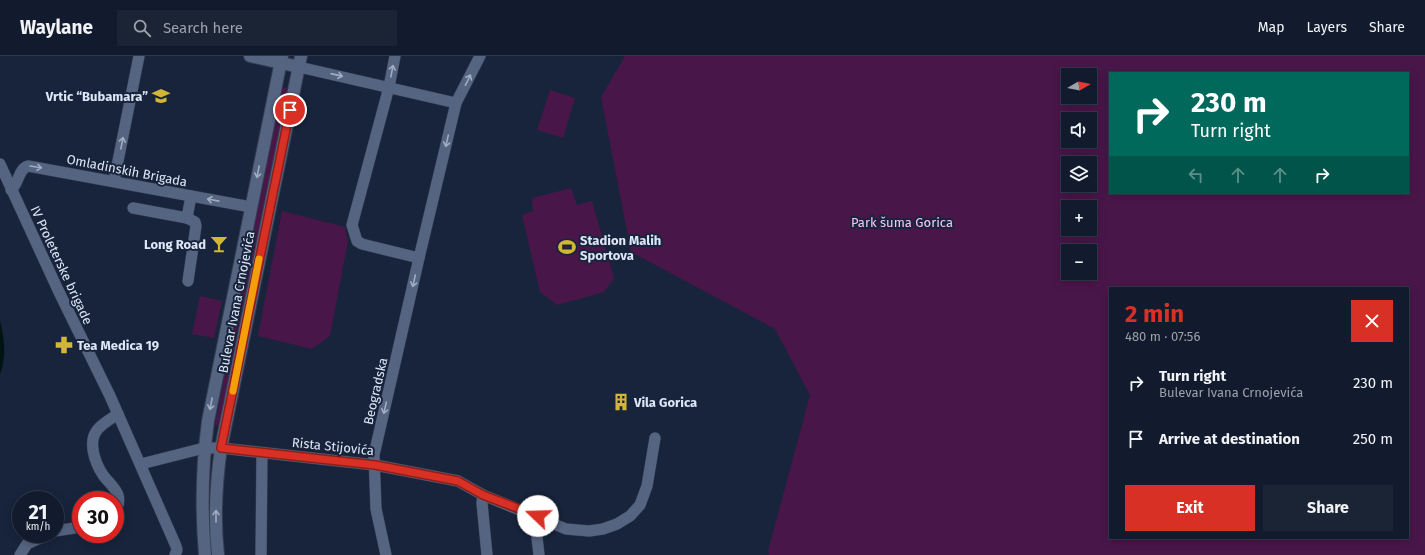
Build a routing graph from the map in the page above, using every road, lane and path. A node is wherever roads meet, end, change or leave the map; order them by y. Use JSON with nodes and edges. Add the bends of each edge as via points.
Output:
{"nodes":[{"id":1,"x":139,"y":56,"type":"edge"},
{"id":2,"x":250,"y":56,"type":"edge"},
{"id":3,"x":395,"y":56,"type":"edge"},
{"id":4,"x":480,"y":56,"type":"edge"},
{"id":5,"x":281,"y":59,"type":"edge"},
{"id":6,"x":300,"y":61,"type":"edge"},
{"id":7,"x":389,"y":87,"type":"junction"},
{"id":8,"x":456,"y":103,"type":"junction"},
{"id":9,"x":0,"y":164,"type":"edge"},
{"id":10,"x":114,"y":182,"type":"junction"},
{"id":11,"x":12,"y":190,"type":"junction"},
{"id":12,"x":191,"y":196,"type":"junction"},
{"id":13,"x":251,"y":207,"type":"junction"},
{"id":14,"x":133,"y":208,"type":"dead end"},
{"id":15,"x":187,"y":218,"type":"junction"},
{"id":16,"x":418,"y":258,"type":"junction"},
{"id":17,"x":188,"y":280,"type":"dead end"},
{"id":18,"x":118,"y":414,"type":"junction"},
{"id":19,"x":655,"y":438,"type":"dead end"},
{"id":20,"x":204,"y":448,"type":"junction"},
{"id":21,"x":221,"y":448,"type":"junction"},
{"id":22,"x":262,"y":453,"type":"junction"},
{"id":23,"x":141,"y":464,"type":"junction"},
{"id":24,"x":375,"y":465,"type":"junction"},
{"id":25,"x":116,"y":491,"type":"edge"},
{"id":26,"x":483,"y":495,"type":"junction"},
{"id":27,"x":538,"y":516,"type":"junction"},
{"id":28,"x":29,"y":543,"type":"edge"},
{"id":29,"x":176,"y":551,"type":"edge"},
{"id":30,"x":20,"y":555,"type":"edge"},
{"id":31,"x":205,"y":555,"type":"edge"},
{"id":32,"x":218,"y":555,"type":"edge"},
{"id":33,"x":261,"y":555,"type":"edge"},
{"id":34,"x":386,"y":555,"type":"edge"},
{"id":35,"x":487,"y":555,"type":"edge"},
{"id":36,"x":539,"y":555,"type":"edge"}],
"edges":[{"from":10,"to":1,"type":"street","one_way":true},
{"from":2,"to":5,"type":"main road"},
{"from":7,"to":3,"type":"street","one_way":true},
{"from":8,"to":4,"type":"street","name":"Beogradska","one_way":true},
{"from":5,"to":6,"type":"main road"},
{"from":5,"to":13,"type":"main road","name":"Bulevar Ivana Crnojevića","one_way":true},
{"from":6,"to":7,"type":"street","one_way":true},
{"from":6,"to":21,"type":"main road","name":"Bulevar Ivana Crnojevića"},
{"from":7,"to":8,"type":"street"},
{"from":7,"to":16,"type":"street","via":[[352,225],[357,241],[362,244]]},
{"from":8,"to":16,"type":"street","name":"Beogradska","one_way":true},
{"from":9,"to":11,"type":"street","name":"IV Proleterske brigade"},
{"from":11,"to":10,"type":"street","name":"Omladinskih Brigada","one_way":true,"via":[[23,168],[28,166]]},
{"from":10,"to":12,"type":"street","name":"Omladinskih Brigada"},
{"from":11,"to":18,"type":"street","name":"IV Proleterske brigade"},
{"from":13,"to":12,"type":"street","name":"Omladinskih Brigada","one_way":true},
{"from":12,"to":15,"type":"street"},
{"from":13,"to":20,"type":"main road","name":"Bulevar Ivana Crnojevića","one_way":true},
{"from":14,"to":15,"type":"street"},
{"from":15,"to":17,"type":"street","via":[[195,222],[196,226]]},
{"from":16,"to":24,"type":"street","name":"Beogradska","one_way":true,"via":[[374,455]]},
{"from":18,"to":23,"type":"street","name":"IV Proleterske brigade"},
{"from":18,"to":25,"type":"street","via":[[97,429],[93,442],[97,463],[103,476]]},
{"from":19,"to":27,"type":"street","name":"Rista Stijovića","via":[[646,493],[636,511],[624,520],[603,530],[582,531],[566,529]]},
{"from":20,"to":21,"type":"street"},
{"from":20,"to":23,"type":"street"},
{"from":20,"to":31,"type":"main road","name":"Bulevar Ivana Crnojevića","via":[[202,517]]},
{"from":21,"to":22,"type":"street","name":"Rista Stijovića"},
{"from":32,"to":21,"type":"main road","name":"Bulevar Ivana Crnojevića","one_way":true,"via":[[216,490]]},
{"from":22,"to":24,"type":"street","name":"Rista Stijovića"},
{"from":22,"to":33,"type":"street"},
{"from":23,"to":29,"type":"street","name":"IV Proleterske brigade"},
{"from":24,"to":26,"type":"street","name":"Rista Stijovića","via":[[458,481]]},
{"from":24,"to":34,"type":"street","name":"Beogradska","via":[[376,509]]},
{"from":26,"to":27,"type":"street","name":"Rista Stijovića"},
{"from":26,"to":35,"type":"street"},
{"from":27,"to":36,"type":"street","via":[[536,529]]},
{"from":28,"to":30,"type":"street"}]}
